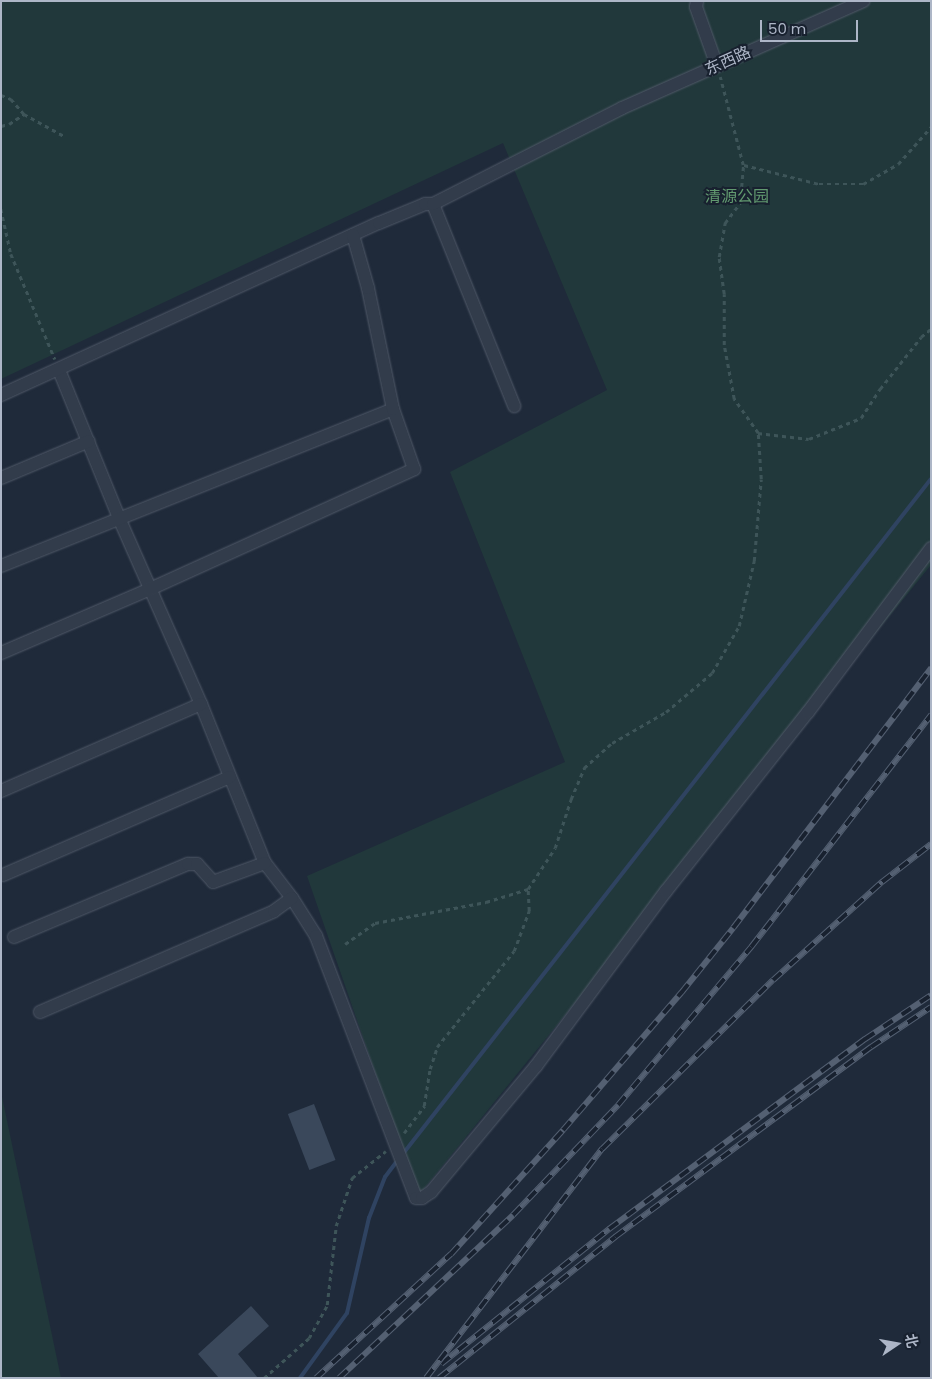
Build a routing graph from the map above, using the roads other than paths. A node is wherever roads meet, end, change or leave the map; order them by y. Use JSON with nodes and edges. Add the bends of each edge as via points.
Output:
{"nodes":[{"id":1,"x":697,"y":1,"type":"edge"},
{"id":2,"x":863,"y":1,"type":"edge"},
{"id":3,"x":717,"y":66,"type":"junction"},
{"id":4,"x":433,"y":204,"type":"junction"},
{"id":5,"x":353,"y":235,"type":"junction"},
{"id":6,"x":59,"y":370,"type":"junction"},
{"id":7,"x":1,"y":395,"type":"edge"},
{"id":8,"x":514,"y":406,"type":"dead end"},
{"id":9,"x":394,"y":409,"type":"junction"},
{"id":10,"x":89,"y":441,"type":"junction"},
{"id":11,"x":1,"y":478,"type":"edge"},
{"id":12,"x":119,"y":518,"type":"junction"},
{"id":13,"x":931,"y":548,"type":"edge"},
{"id":14,"x":1,"y":566,"type":"edge"},
{"id":15,"x":150,"y":589,"type":"junction"},
{"id":16,"x":1,"y":653,"type":"edge"},
{"id":17,"x":201,"y":704,"type":"junction"},
{"id":18,"x":230,"y":776,"type":"junction"},
{"id":19,"x":1,"y":791,"type":"edge"},
{"id":20,"x":266,"y":863,"type":"junction"},
{"id":21,"x":3,"y":875,"type":"dead end"},
{"id":22,"x":292,"y":898,"type":"junction"},
{"id":23,"x":14,"y":937,"type":"dead end"},
{"id":24,"x":40,"y":1012,"type":"dead end"}],
"edges":[{"from":1,"to":3,"type":"street","via":[[696,7]]},
{"from":2,"to":3,"type":"street","name":"东西路"},
{"from":3,"to":4,"type":"street","name":"东西路","via":[[622,108]]},
{"from":4,"to":5,"type":"street","name":"东西路","via":[[425,204]]},
{"from":4,"to":8,"type":"street"},
{"from":5,"to":6,"type":"street","name":"东西路"},
{"from":5,"to":9,"type":"street"},
{"from":6,"to":7,"type":"street","name":"东西路"},
{"from":6,"to":10,"type":"street"},
{"from":9,"to":12,"type":"street"},
{"from":9,"to":15,"type":"street","via":[[414,469]]},
{"from":10,"to":11,"type":"street"},
{"from":10,"to":12,"type":"street"},
{"from":12,"to":14,"type":"street"},
{"from":12,"to":15,"type":"street"},
{"from":13,"to":22,"type":"street","via":[[808,712],[666,891],[536,1066],[431,1192],[422,1198],[416,1198],[316,936]]},
{"from":15,"to":16,"type":"street"},
{"from":15,"to":17,"type":"street"},
{"from":17,"to":18,"type":"street"},
{"from":17,"to":19,"type":"street"},
{"from":18,"to":20,"type":"street"},
{"from":18,"to":21,"type":"street"},
{"from":20,"to":22,"type":"street"},
{"from":20,"to":23,"type":"street","via":[[213,882],[197,864],[188,864]]},
{"from":22,"to":24,"type":"street","via":[[274,911]]}]}
